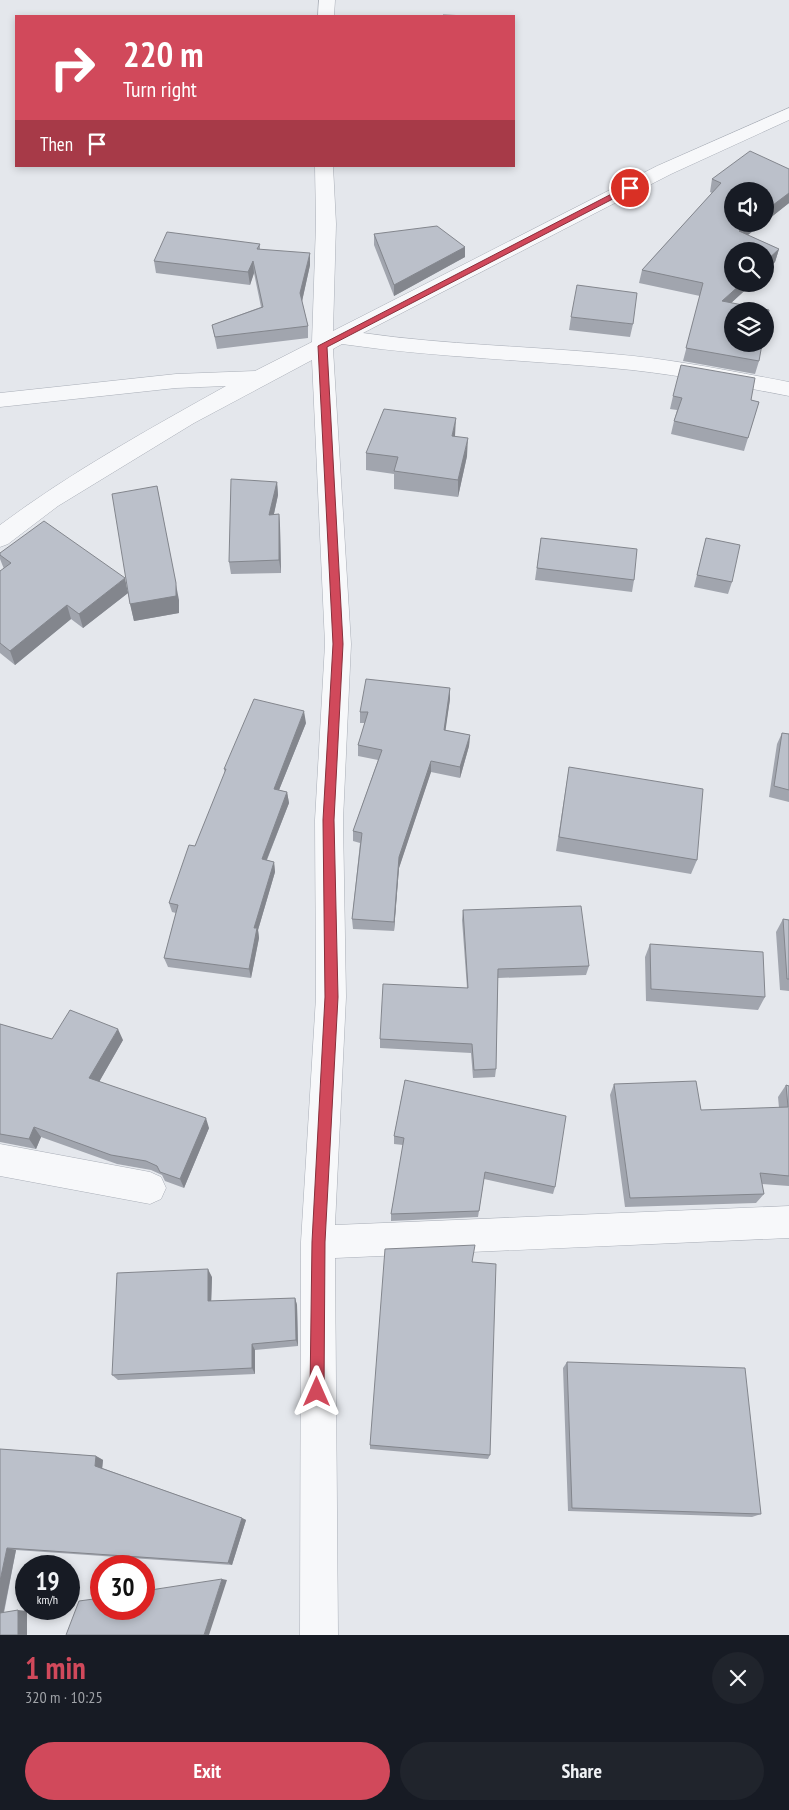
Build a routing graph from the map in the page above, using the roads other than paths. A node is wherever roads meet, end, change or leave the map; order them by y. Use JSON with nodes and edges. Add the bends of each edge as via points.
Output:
{"nodes":[{"id":1,"x":327,"y":0,"type":"edge"},
{"id":2,"x":326,"y":15,"type":"edge"},
{"id":3,"x":789,"y":113,"type":"edge"},
{"id":4,"x":324,"y":167,"type":"edge"},
{"id":5,"x":331,"y":341,"type":"junction"},
{"id":6,"x":259,"y":378,"type":"junction"},
{"id":7,"x":789,"y":389,"type":"edge"},
{"id":8,"x":0,"y":400,"type":"edge"},
{"id":9,"x":0,"y":538,"type":"edge"},
{"id":10,"x":0,"y":1160,"type":"edge"},
{"id":11,"x":150,"y":1188,"type":"dead end"},
{"id":12,"x":789,"y":1222,"type":"edge"},
{"id":13,"x":318,"y":1242,"type":"junction"},
{"id":14,"x":319,"y":1635,"type":"edge"}],
"edges":[{"from":1,"to":2,"type":"street"},
{"from":3,"to":5,"type":"street","via":[[664,170]]},
{"from":4,"to":5,"type":"street"},
{"from":5,"to":6,"type":"street"},
{"from":5,"to":7,"type":"street","via":[[614,362]]},
{"from":5,"to":13,"type":"street","via":[[338,644],[329,820],[331,997]]},
{"from":6,"to":8,"type":"street","via":[[176,381]]},
{"from":6,"to":9,"type":"street","via":[[50,500]]},
{"from":10,"to":11,"type":"street"},
{"from":12,"to":13,"type":"street"},
{"from":13,"to":14,"type":"street"}]}
